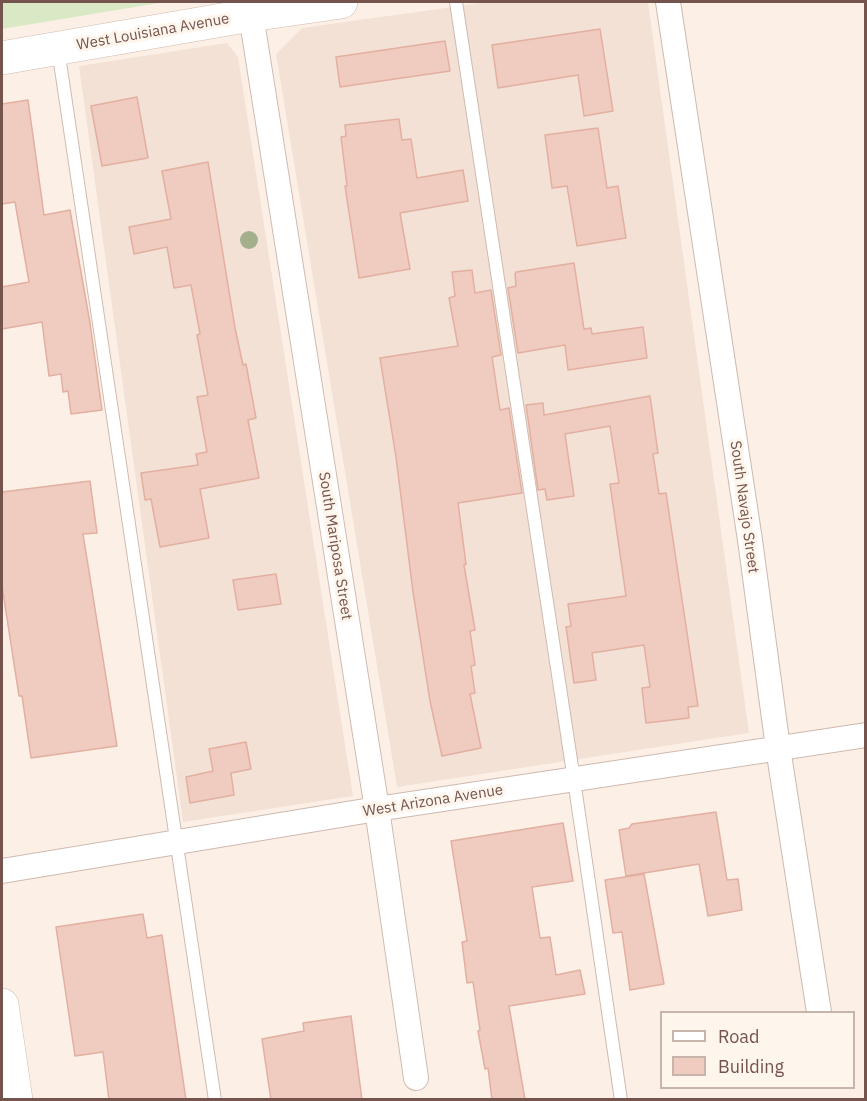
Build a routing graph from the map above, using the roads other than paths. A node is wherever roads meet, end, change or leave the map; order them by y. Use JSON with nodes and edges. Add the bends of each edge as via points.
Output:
{"nodes":[{"id":1,"x":341,"y":2,"type":"edge"},
{"id":2,"x":456,"y":2,"type":"edge"},
{"id":3,"x":668,"y":2,"type":"edge"},
{"id":4,"x":251,"y":15,"type":"junction"},
{"id":5,"x":58,"y":48,"type":"junction"},
{"id":6,"x":2,"y":58,"type":"edge"},
{"id":7,"x":866,"y":735,"type":"edge"},
{"id":8,"x":778,"y":748,"type":"junction"},
{"id":9,"x":574,"y":780,"type":"junction"},
{"id":10,"x":377,"y":809,"type":"junction"},
{"id":11,"x":178,"y":842,"type":"junction"},
{"id":12,"x":2,"y":871,"type":"edge"},
{"id":13,"x":819,"y":1011,"type":"edge"},
{"id":14,"x":2,"y":1012,"type":"edge"},
{"id":15,"x":416,"y":1078,"type":"dead end"},
{"id":16,"x":16,"y":1100,"type":"edge"},
{"id":17,"x":215,"y":1100,"type":"edge"},
{"id":18,"x":621,"y":1100,"type":"edge"}],
"edges":[{"from":1,"to":4,"type":"street","name":"West Louisiana Avenue"},
{"from":2,"to":9,"type":"lane"},
{"from":3,"to":8,"type":"street","name":"South Navajo Street"},
{"from":4,"to":5,"type":"street","name":"West Louisiana Avenue"},
{"from":4,"to":10,"type":"street","name":"South Mariposa Street"},
{"from":5,"to":6,"type":"street","name":"West Louisiana Avenue"},
{"from":5,"to":11,"type":"lane"},
{"from":7,"to":8,"type":"street","name":"West Arizona Avenue"},
{"from":8,"to":9,"type":"street","name":"West Arizona Avenue"},
{"from":8,"to":13,"type":"street","name":"South Navajo Street"},
{"from":9,"to":10,"type":"street","name":"West Arizona Avenue"},
{"from":9,"to":18,"type":"lane"},
{"from":10,"to":11,"type":"street","name":"West Arizona Avenue"},
{"from":10,"to":15,"type":"street","name":"South Mariposa Street"},
{"from":11,"to":12,"type":"street","name":"West Arizona Avenue"},
{"from":11,"to":17,"type":"lane"},
{"from":14,"to":16,"type":"street"}]}
